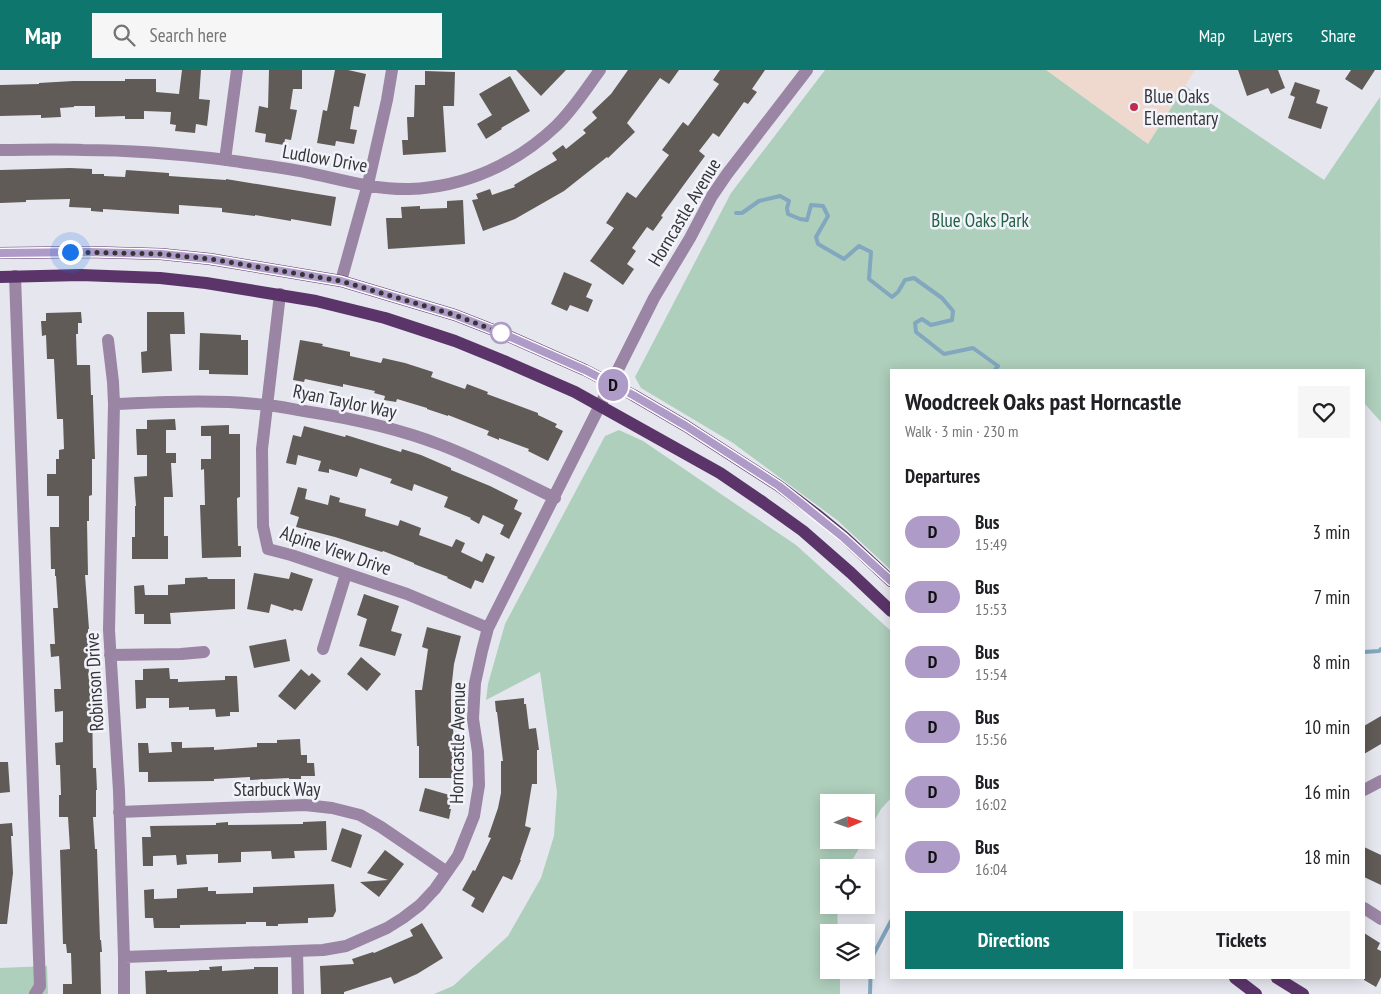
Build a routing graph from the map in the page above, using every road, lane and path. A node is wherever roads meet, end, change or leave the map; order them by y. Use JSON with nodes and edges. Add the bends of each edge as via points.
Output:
{"nodes":[{"id":1,"x":237,"y":70,"type":"edge"},
{"id":2,"x":392,"y":70,"type":"edge"},
{"id":3,"x":600,"y":70,"type":"edge"},
{"id":4,"x":807,"y":70,"type":"edge"},
{"id":5,"x":0,"y":150,"type":"edge"},
{"id":6,"x":225,"y":160,"type":"junction"},
{"id":7,"x":368,"y":184,"type":"junction"},
{"id":8,"x":0,"y":253,"type":"edge"},
{"id":9,"x":15,"y":276,"type":"junction"},
{"id":10,"x":0,"y":277,"type":"edge"},
{"id":11,"x":341,"y":281,"type":"junction"},
{"id":12,"x":280,"y":294,"type":"junction"},
{"id":13,"x":108,"y":340,"type":"dead end"},
{"id":14,"x":611,"y":384,"type":"junction"},
{"id":15,"x":114,"y":404,"type":"junction"},
{"id":16,"x":266,"y":405,"type":"junction"},
{"id":17,"x":600,"y":406,"type":"junction"},
{"id":18,"x":555,"y":498,"type":"junction"},
{"id":19,"x":346,"y":574,"type":"junction"},
{"id":20,"x":890,"y":580,"type":"edge"},
{"id":21,"x":890,"y":610,"type":"edge"},
{"id":22,"x":488,"y":628,"type":"junction"},
{"id":23,"x":323,"y":649,"type":"dead end"},
{"id":24,"x":204,"y":652,"type":"dead end"},
{"id":25,"x":110,"y":655,"type":"junction"},
{"id":26,"x":1381,"y":781,"type":"edge"},
{"id":27,"x":1365,"y":789,"type":"edge"},
{"id":28,"x":120,"y":812,"type":"junction"},
{"id":29,"x":447,"y":872,"type":"junction"},
{"id":30,"x":1365,"y":909,"type":"edge"},
{"id":31,"x":1381,"y":919,"type":"edge"},
{"id":32,"x":296,"y":951,"type":"junction"},
{"id":33,"x":124,"y":957,"type":"junction"},
{"id":34,"x":1236,"y":979,"type":"edge"},
{"id":35,"x":1278,"y":979,"type":"edge"},
{"id":36,"x":35,"y":994,"type":"edge"},
{"id":37,"x":124,"y":994,"type":"edge"},
{"id":38,"x":298,"y":994,"type":"edge"},
{"id":39,"x":1256,"y":994,"type":"edge"},
{"id":40,"x":1303,"y":994,"type":"edge"}],
"edges":[{"from":1,"to":6,"type":"street"},
{"from":2,"to":7,"type":"street"},
{"from":3,"to":7,"type":"street","name":"Ludlow Drive","via":[[557,125],[534,145],[502,165],[466,179],[433,186],[408,189]]},
{"from":4,"to":14,"type":"street","name":"Horncastle Avenue","via":[[712,196],[654,298]]},
{"from":5,"to":6,"type":"street","name":"Ludlow Drive","via":[[134,152]]},
{"from":6,"to":7,"type":"street","name":"Ludlow Drive"},
{"from":7,"to":11,"type":"street"},
{"from":8,"to":11,"type":"main road","via":[[161,254]]},
{"from":9,"to":10,"type":"main road"},
{"from":9,"to":12,"type":"main road","via":[[160,278]]},
{"from":9,"to":36,"type":"street","via":[[40,986]]},
{"from":11,"to":14,"type":"main road","via":[[455,315],[542,350]]},
{"from":12,"to":16,"type":"street","name":"Alpine View Drive"},
{"from":12,"to":17,"type":"main road","via":[[385,318],[455,341],[575,392]]},
{"from":13,"to":15,"type":"street","name":"Robinson Drive"},
{"from":14,"to":17,"type":"street","name":"Horncastle Avenue"},
{"from":14,"to":20,"type":"main road","via":[[686,426],[779,486]]},
{"from":15,"to":16,"type":"street","name":"Ryan Taylor Way","via":[[212,402]]},
{"from":15,"to":25,"type":"street","name":"Robinson Drive"},
{"from":16,"to":18,"type":"street","name":"Ryan Taylor Way","via":[[381,426],[440,444]]},
{"from":16,"to":19,"type":"street","name":"Alpine View Drive","via":[[262,477],[263,526],[268,549]]},
{"from":17,"to":18,"type":"street","name":"Horncastle Avenue"},
{"from":17,"to":21,"type":"main road","via":[[720,473],[764,503],[820,546]]},
{"from":18,"to":22,"type":"street","name":"Horncastle Avenue"},
{"from":19,"to":22,"type":"street","name":"Alpine View Drive","via":[[407,594]]},
{"from":19,"to":23,"type":"street"},
{"from":22,"to":29,"type":"street","name":"Horncastle Avenue","via":[[475,683],[473,719],[479,784],[474,816],[458,856]]},
{"from":24,"to":25,"type":"street"},
{"from":25,"to":28,"type":"street","name":"Robinson Drive"},
{"from":26,"to":27,"type":"street"},
{"from":28,"to":29,"type":"street","name":"Starbuck Way","via":[[305,805],[332,808],[360,815]]},
{"from":28,"to":33,"type":"street","name":"Robinson Drive"},
{"from":29,"to":32,"type":"street","name":"Horncastle Avenue","via":[[420,905],[387,928],[346,946]]},
{"from":30,"to":31,"type":"street"},
{"from":32,"to":33,"type":"street","name":"Horncastle Avenue"},
{"from":32,"to":38,"type":"street"},
{"from":33,"to":37,"type":"street","name":"Robinson Drive"},
{"from":34,"to":39,"type":"main road"},
{"from":35,"to":40,"type":"main road"}]}
